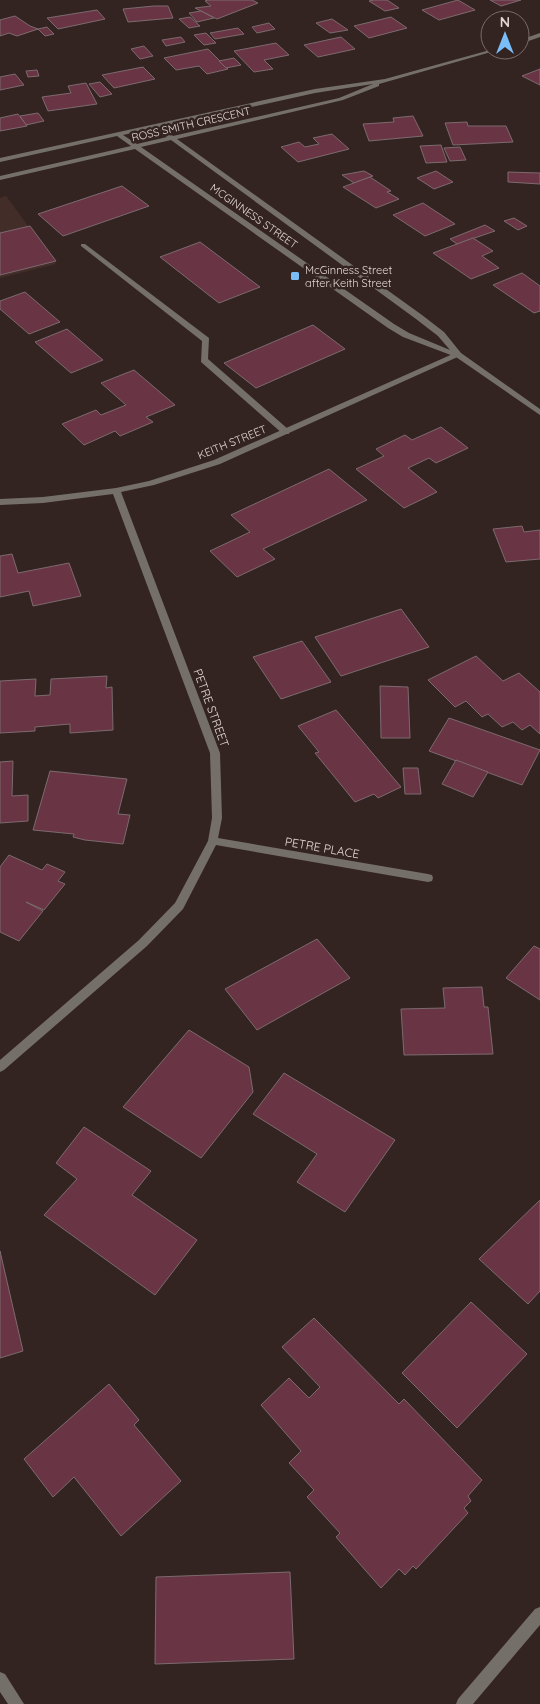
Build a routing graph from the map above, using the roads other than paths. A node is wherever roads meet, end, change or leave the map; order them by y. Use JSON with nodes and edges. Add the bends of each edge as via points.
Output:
{"nodes":[{"id":1,"x":480,"y":54,"type":"edge"},
{"id":2,"x":385,"y":81,"type":"junction"},
{"id":3,"x":155,"y":126,"type":"junction"},
{"id":4,"x":118,"y":134,"type":"junction"},
{"id":5,"x":172,"y":138,"type":"junction"},
{"id":6,"x":136,"y":147,"type":"junction"},
{"id":7,"x":0,"y":160,"type":"edge"},
{"id":8,"x":0,"y":178,"type":"edge"},
{"id":9,"x":83,"y":245,"type":"dead end"},
{"id":10,"x":458,"y":355,"type":"junction"},
{"id":11,"x":540,"y":413,"type":"edge"},
{"id":12,"x":286,"y":432,"type":"junction"},
{"id":13,"x":116,"y":490,"type":"junction"},
{"id":14,"x":0,"y":502,"type":"edge"},
{"id":15,"x":212,"y":841,"type":"junction"},
{"id":16,"x":428,"y":878,"type":"dead end"},
{"id":17,"x":0,"y":1068,"type":"edge"},
{"id":18,"x":540,"y":1614,"type":"edge"},
{"id":19,"x":0,"y":1679,"type":"edge"},
{"id":20,"x":17,"y":1704,"type":"edge"},
{"id":21,"x":463,"y":1704,"type":"edge"}],
"edges":[{"from":1,"to":2,"type":"street","name":"ROSS SMITH CRESCENT"},
{"from":2,"to":3,"type":"street","name":"ROSS SMITH CRESCENT","via":[[315,91]]},
{"from":2,"to":5,"type":"street","name":"ROSS SMITH CRESCENT","via":[[341,99]]},
{"from":3,"to":4,"type":"street","name":"ROSS SMITH CRESCENT"},
{"from":3,"to":5,"type":"street","name":"MCGINNESS STREET"},
{"from":4,"to":6,"type":"street","name":"MCGINNESS STREET"},
{"from":4,"to":7,"type":"street","name":"ROSS SMITH CRESCENT"},
{"from":5,"to":6,"type":"street","name":"ROSS SMITH CRESCENT"},
{"from":5,"to":10,"type":"street","name":"MCGINNESS STREET","via":[[419,317],[441,334]]},
{"from":6,"to":8,"type":"street","name":"ROSS SMITH CRESCENT"},
{"from":6,"to":10,"type":"street","name":"MCGINNESS STREET","via":[[391,326]]},
{"from":9,"to":12,"type":"street","via":[[206,340],[204,360]]},
{"from":10,"to":11,"type":"street","name":"MCGINNESS STREET"},
{"from":10,"to":12,"type":"street","name":"KEITH STREET"},
{"from":12,"to":13,"type":"street","name":"KEITH STREET","via":[[217,462],[151,483]]},
{"from":13,"to":14,"type":"street","name":"KEITH STREET"},
{"from":13,"to":15,"type":"street","name":"PETRE STREET","via":[[215,753],[217,818]]},
{"from":15,"to":16,"type":"street","name":"PETRE PLACE"},
{"from":15,"to":17,"type":"street","name":"PETRE STREET","via":[[179,906],[143,943]]},
{"from":18,"to":21,"type":"street"},
{"from":19,"to":20,"type":"street"}]}
